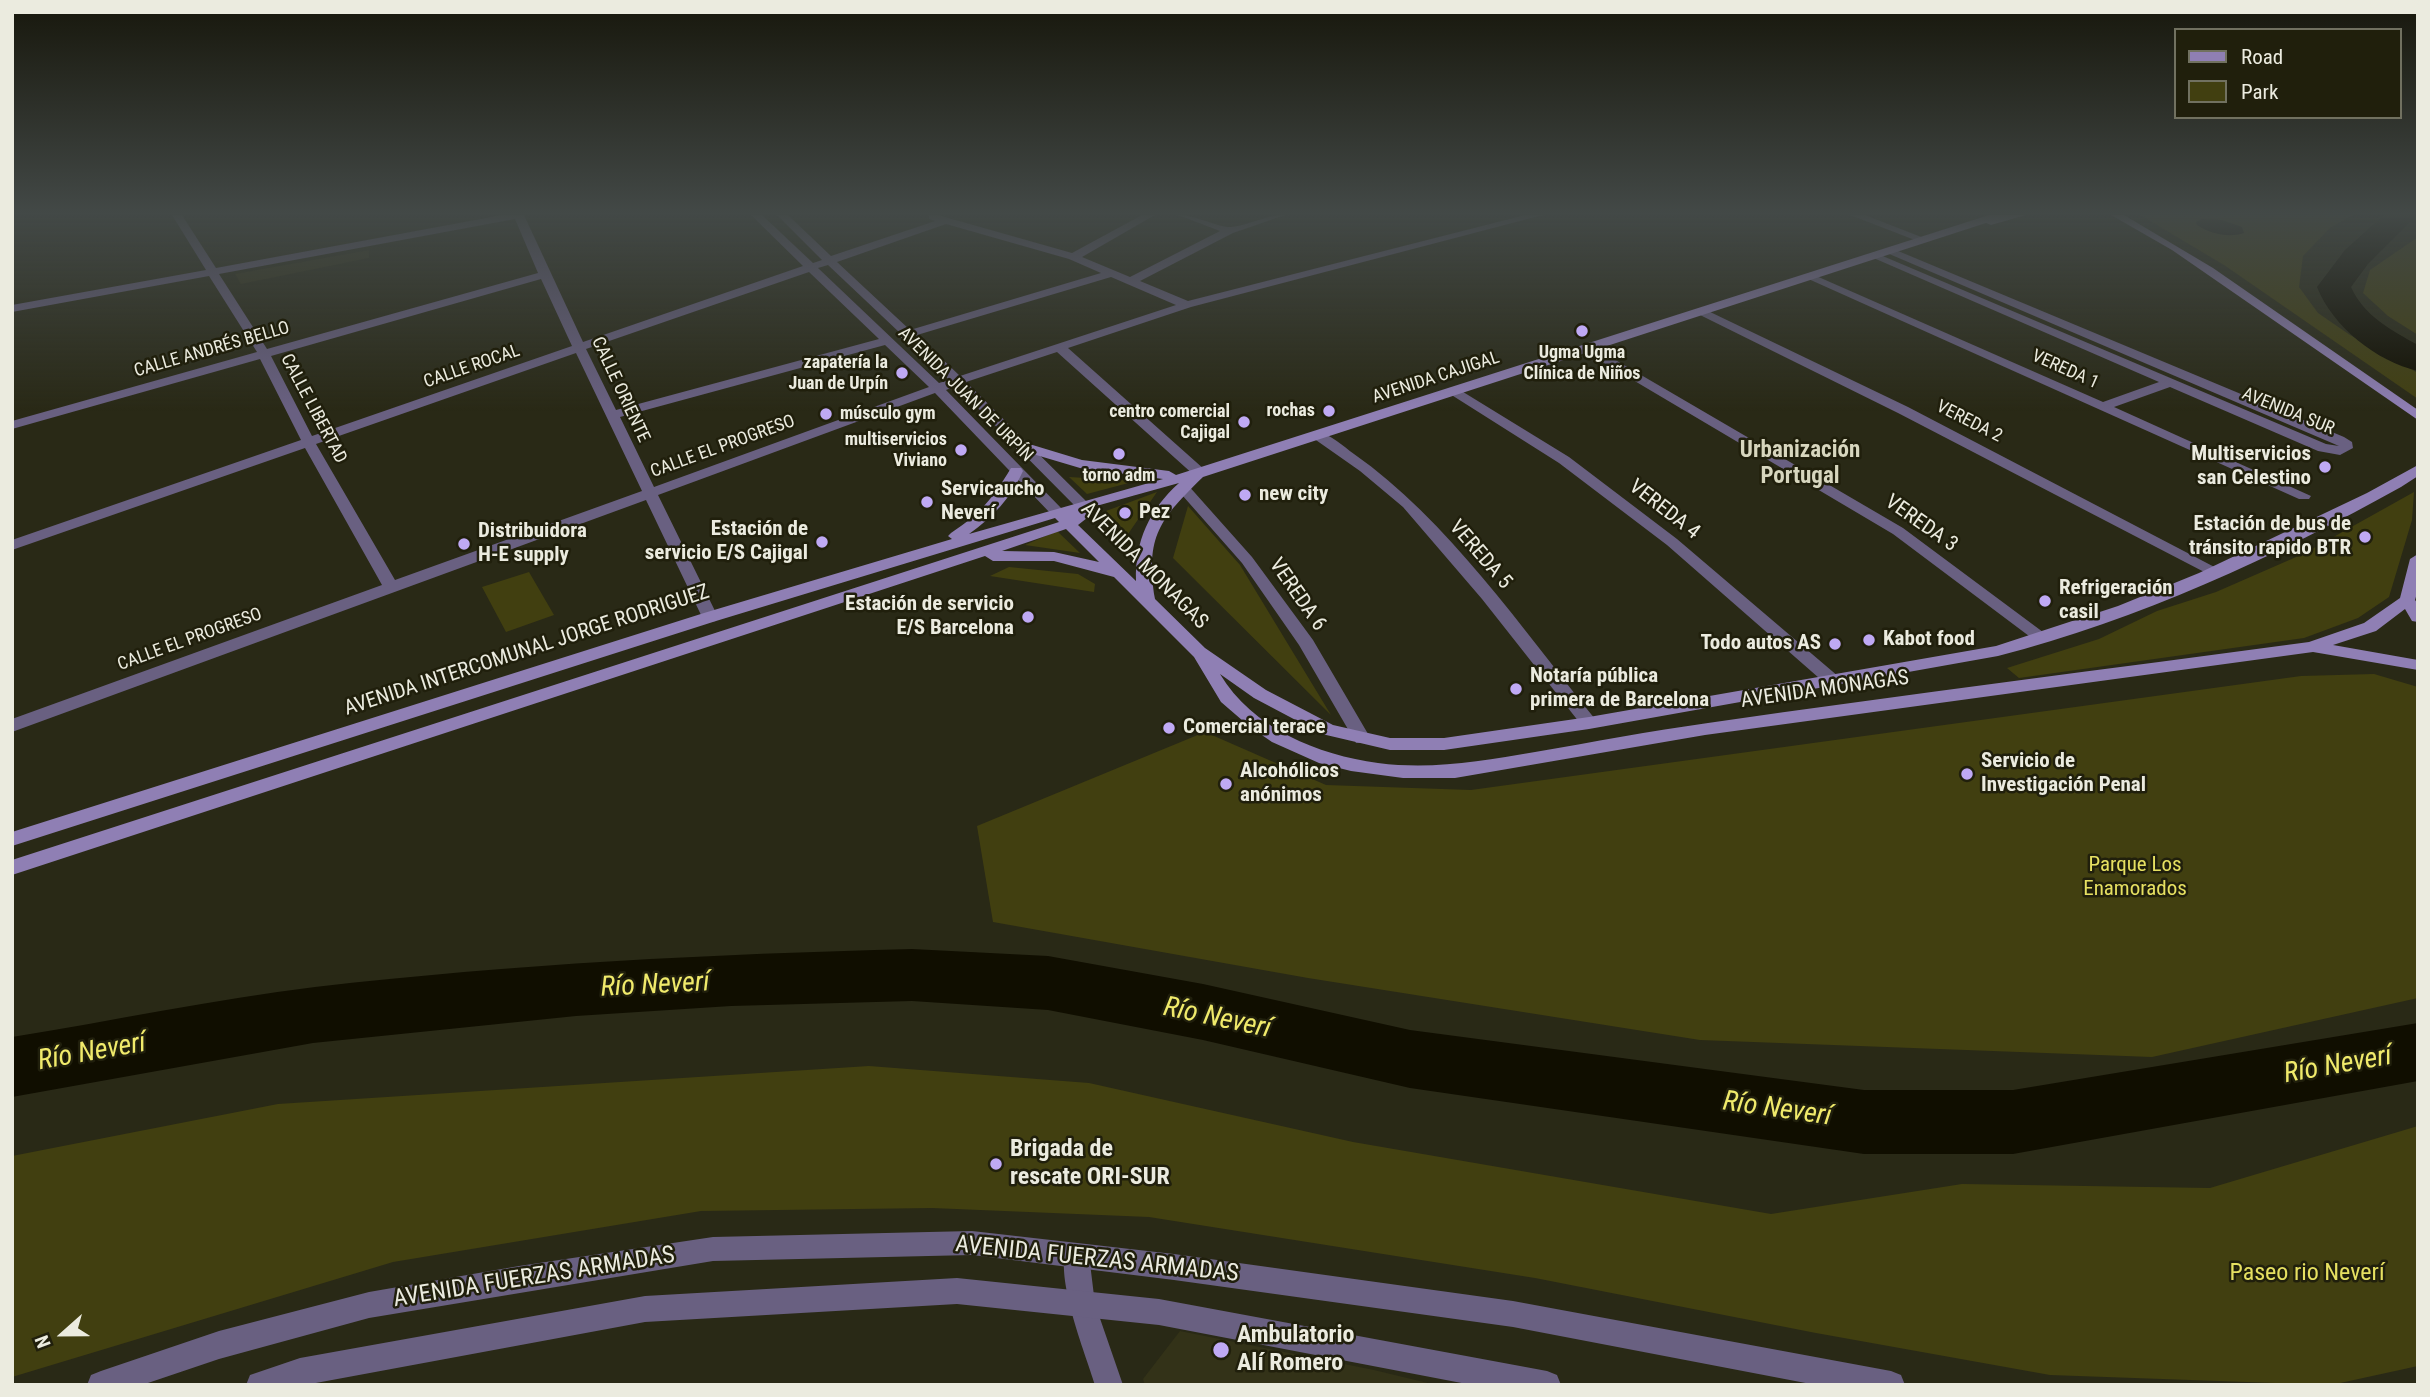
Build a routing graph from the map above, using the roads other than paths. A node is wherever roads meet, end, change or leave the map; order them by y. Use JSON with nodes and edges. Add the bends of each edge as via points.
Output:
{"nodes":[{"id":1,"x":164,"y":280,"type":"edge"},
{"id":2,"x":218,"y":280,"type":"edge"},
{"id":3,"x":526,"y":280,"type":"edge"},
{"id":4,"x":547,"y":280,"type":"edge"},
{"id":5,"x":776,"y":280,"type":"edge"},
{"id":6,"x":823,"y":280,"type":"edge"},
{"id":7,"x":848,"y":280,"type":"edge"},
{"id":8,"x":1089,"y":280,"type":"edge"},
{"id":9,"x":1284,"y":280,"type":"edge"},
{"id":10,"x":1800,"y":280,"type":"edge"},
{"id":11,"x":1817,"y":280,"type":"edge"},
{"id":12,"x":1931,"y":280,"type":"edge"},
{"id":13,"x":1960,"y":280,"type":"edge"},
{"id":14,"x":2224,"y":280,"type":"edge"},
{"id":15,"x":1131,"y":281,"type":"edge"},
{"id":16,"x":1187,"y":305,"type":"junction"},
{"id":17,"x":12,"y":309,"type":"edge"},
{"id":18,"x":1702,"y":312,"type":"junction"},
{"id":19,"x":905,"y":335,"type":"junction"},
{"id":20,"x":885,"y":341,"type":"junction"},
{"id":21,"x":1059,"y":347,"type":"junction"},
{"id":22,"x":582,"y":348,"type":"junction"},
{"id":23,"x":1588,"y":348,"type":"junction"},
{"id":24,"x":264,"y":354,"type":"junction"},
{"id":25,"x":957,"y":381,"type":"junction"},
{"id":26,"x":2172,"y":382,"type":"junction"},
{"id":27,"x":937,"y":388,"type":"junction"},
{"id":28,"x":1455,"y":391,"type":"junction"},
{"id":29,"x":2105,"y":406,"type":"junction"},
{"id":30,"x":613,"y":415,"type":"junction"},
{"id":31,"x":2418,"y":416,"type":"edge"},
{"id":32,"x":12,"y":425,"type":"edge"},
{"id":33,"x":1318,"y":435,"type":"junction"},
{"id":34,"x":308,"y":441,"type":"junction"},
{"id":35,"x":1021,"y":446,"type":"junction"},
{"id":36,"x":2418,"y":469,"type":"edge"},
{"id":37,"x":1016,"y":471,"type":"junction"},
{"id":38,"x":1200,"y":473,"type":"junction"},
{"id":39,"x":1183,"y":481,"type":"junction"},
{"id":40,"x":651,"y":495,"type":"junction"},
{"id":41,"x":2304,"y":496,"type":"dead end"},
{"id":42,"x":1082,"y":505,"type":"junction"},
{"id":43,"x":1063,"y":518,"type":"junction"},
{"id":44,"x":12,"y":545,"type":"edge"},
{"id":45,"x":935,"y":559,"type":"junction"},
{"id":46,"x":2418,"y":559,"type":"edge"},
{"id":47,"x":2216,"y":572,"type":"junction"},
{"id":48,"x":1126,"y":580,"type":"junction"},
{"id":49,"x":391,"y":587,"type":"junction"},
{"id":50,"x":1147,"y":600,"type":"junction"},
{"id":51,"x":2407,"y":600,"type":"junction"},
{"id":52,"x":710,"y":617,"type":"junction"},
{"id":53,"x":2418,"y":617,"type":"edge"},
{"id":54,"x":2043,"y":638,"type":"junction"},
{"id":55,"x":2311,"y":647,"type":"junction"},
{"id":56,"x":1199,"y":652,"type":"junction"},
{"id":57,"x":2418,"y":666,"type":"edge"},
{"id":58,"x":1833,"y":681,"type":"junction"},
{"id":59,"x":1589,"y":723,"type":"junction"},
{"id":60,"x":12,"y":726,"type":"edge"},
{"id":61,"x":1362,"y":739,"type":"junction"},
{"id":62,"x":12,"y":839,"type":"edge"},
{"id":63,"x":12,"y":868,"type":"edge"},
{"id":64,"x":1076,"y":1255,"type":"junction"},
{"id":65,"x":1082,"y":1304,"type":"junction"},
{"id":66,"x":101,"y":1385,"type":"edge"},
{"id":67,"x":260,"y":1385,"type":"edge"},
{"id":68,"x":1109,"y":1385,"type":"edge"},
{"id":69,"x":1547,"y":1385,"type":"edge"},
{"id":70,"x":1891,"y":1385,"type":"edge"}],
"edges":[{"from":1,"to":17,"type":"street"},
{"from":2,"to":24,"type":"street","name":"CALLE LIBERTAD"},
{"from":3,"to":24,"type":"street","name":"CALLE ANDRÉS BELLO"},
{"from":4,"to":22,"type":"street","name":"CALLE ORIENTE"},
{"from":5,"to":22,"type":"street","name":"CALLE ROCAL"},
{"from":6,"to":20,"type":"street","name":"AVENIDA JUAN DE URPÍN"},
{"from":7,"to":19,"type":"street","name":"AVENIDA JUAN DE URPÍN"},
{"from":8,"to":19,"type":"street"},
{"from":9,"to":16,"type":"street","name":"CALLE EL PROGRESO"},
{"from":10,"to":18,"type":"main road","name":"AVENIDA CAJIGAL"},
{"from":11,"to":29,"type":"street","name":"VEREDA 1"},
{"from":12,"to":26,"type":"street","name":"AVENIDA SUR"},
{"from":13,"to":26,"type":"street","name":"AVENIDA SUR","via":[[2339,440],[2346,448],[2323,448]]},
{"from":14,"to":31,"type":"main road"},
{"from":15,"to":16,"type":"street"},
{"from":16,"to":21,"type":"street","name":"CALLE EL PROGRESO"},
{"from":18,"to":23,"type":"main road","name":"AVENIDA CAJIGAL"},
{"from":18,"to":47,"type":"street","name":"VEREDA 2"},
{"from":19,"to":25,"type":"street","name":"AVENIDA JUAN DE URPÍN"},
{"from":20,"to":27,"type":"street","name":"AVENIDA JUAN DE URPÍN"},
{"from":20,"to":30,"type":"street"},
{"from":21,"to":25,"type":"street","name":"CALLE EL PROGRESO"},
{"from":21,"to":38,"type":"street"},
{"from":22,"to":30,"type":"street","name":"CALLE ORIENTE"},
{"from":22,"to":34,"type":"street","name":"CALLE ROCAL"},
{"from":23,"to":28,"type":"main road","name":"AVENIDA CAJIGAL"},
{"from":23,"to":54,"type":"street","name":"VEREDA 3","via":[[1898,531]]},
{"from":24,"to":32,"type":"street","name":"CALLE ANDRÉS BELLO"},
{"from":24,"to":34,"type":"street","name":"CALLE LIBERTAD"},
{"from":25,"to":27,"type":"street","name":"CALLE EL PROGRESO"},
{"from":25,"to":35,"type":"street","name":"AVENIDA JUAN DE URPÍN"},
{"from":26,"to":29,"type":"street"},
{"from":27,"to":37,"type":"street","name":"AVENIDA JUAN DE URPÍN"},
{"from":27,"to":40,"type":"street","name":"CALLE EL PROGRESO"},
{"from":28,"to":33,"type":"main road","name":"AVENIDA CAJIGAL"},
{"from":28,"to":58,"type":"street","name":"VEREDA 4","via":[[1564,460],[1672,542]]},
{"from":29,"to":41,"type":"street","name":"VEREDA 1"},
{"from":30,"to":40,"type":"street","name":"CALLE ORIENTE"},
{"from":33,"to":38,"type":"main road","name":"AVENIDA CAJIGAL"},
{"from":33,"to":59,"type":"street","name":"VEREDA 5","via":[[1408,505]]},
{"from":34,"to":44,"type":"street","name":"CALLE ROCAL"},
{"from":34,"to":49,"type":"street","name":"CALLE LIBERTAD"},
{"from":35,"to":39,"type":"main road","via":[[1080,464]]},
{"from":35,"to":42,"type":"street","name":"AVENIDA JUAN DE URPÍN"},
{"from":36,"to":47,"type":"main road","name":"AVENIDA MONAGAS"},
{"from":37,"to":43,"type":"street","name":"AVENIDA JUAN DE URPÍN"},
{"from":37,"to":45,"type":"main road","via":[[1011,485],[989,512]]},
{"from":38,"to":39,"type":"main road","name":"AVENIDA CAJIGAL"},
{"from":39,"to":42,"type":"main road"},
{"from":39,"to":50,"type":"main road","via":[[1146,538],[1142,579]]},
{"from":39,"to":61,"type":"street","name":"VEREDA 6","via":[[1307,644]]},
{"from":40,"to":49,"type":"street","name":"CALLE EL PROGRESO"},
{"from":40,"to":52,"type":"street","name":"CALLE ORIENTE"},
{"from":42,"to":43,"type":"main road","via":[[1080,518]]},
{"from":43,"to":45,"type":"main road","name":"AVENIDA INTERCOMUNAL JORGE RODRIGUEZ"},
{"from":43,"to":48,"type":"main road","name":"AVENIDA MONAGAS"},
{"from":45,"to":48,"type":"main road","via":[[1038,555],[1100,567]]},
{"from":45,"to":52,"type":"main road","name":"AVENIDA INTERCOMUNAL JORGE RODRIGUEZ"},
{"from":45,"to":63,"type":"main road","name":"AVENIDA INTERCOMUNAL JORGE RODRIGUEZ"},
{"from":46,"to":51,"type":"main road"},
{"from":47,"to":54,"type":"main road","name":"AVENIDA MONAGAS"},
{"from":48,"to":50,"type":"main road","name":"AVENIDA MONAGAS"},
{"from":49,"to":60,"type":"street","name":"CALLE EL PROGRESO"},
{"from":50,"to":56,"type":"main road","name":"AVENIDA MONAGAS"},
{"from":51,"to":53,"type":"main road"},
{"from":51,"to":55,"type":"main road","name":"AVENIDA MONAGAS","via":[[2370,627]]},
{"from":52,"to":62,"type":"main road","name":"AVENIDA INTERCOMUNAL JORGE RODRIGUEZ"},
{"from":54,"to":58,"type":"main road","name":"AVENIDA MONAGAS","via":[[1998,651]]},
{"from":55,"to":56,"type":"main road","name":"AVENIDA MONAGAS","via":[[1705,729],[1455,772],[1414,774],[1354,766],[1304,751],[1270,734],[1233,705]]},
{"from":55,"to":57,"type":"main road"},
{"from":56,"to":61,"type":"main road","name":"AVENIDA MONAGAS","via":[[1259,694],[1328,730]]},
{"from":58,"to":59,"type":"main road","name":"AVENIDA MONAGAS"},
{"from":59,"to":61,"type":"main road","name":"AVENIDA MONAGAS","via":[[1444,744]]},
{"from":64,"to":65,"type":"street"},
{"from":64,"to":66,"type":"street","name":"AVENIDA FUERZAS ARMADAS","via":[[972,1242],[713,1249],[369,1305],[219,1345]]},
{"from":64,"to":70,"type":"street","name":"AVENIDA FUERZAS ARMADAS","via":[[1513,1314]]},
{"from":65,"to":67,"type":"street","name":"AVENIDA FUERZAS ARMADAS","via":[[957,1291],[645,1309],[395,1353]]},
{"from":65,"to":68,"type":"street"},
{"from":65,"to":69,"type":"street","name":"AVENIDA FUERZAS ARMADAS","via":[[1159,1312]]}]}
